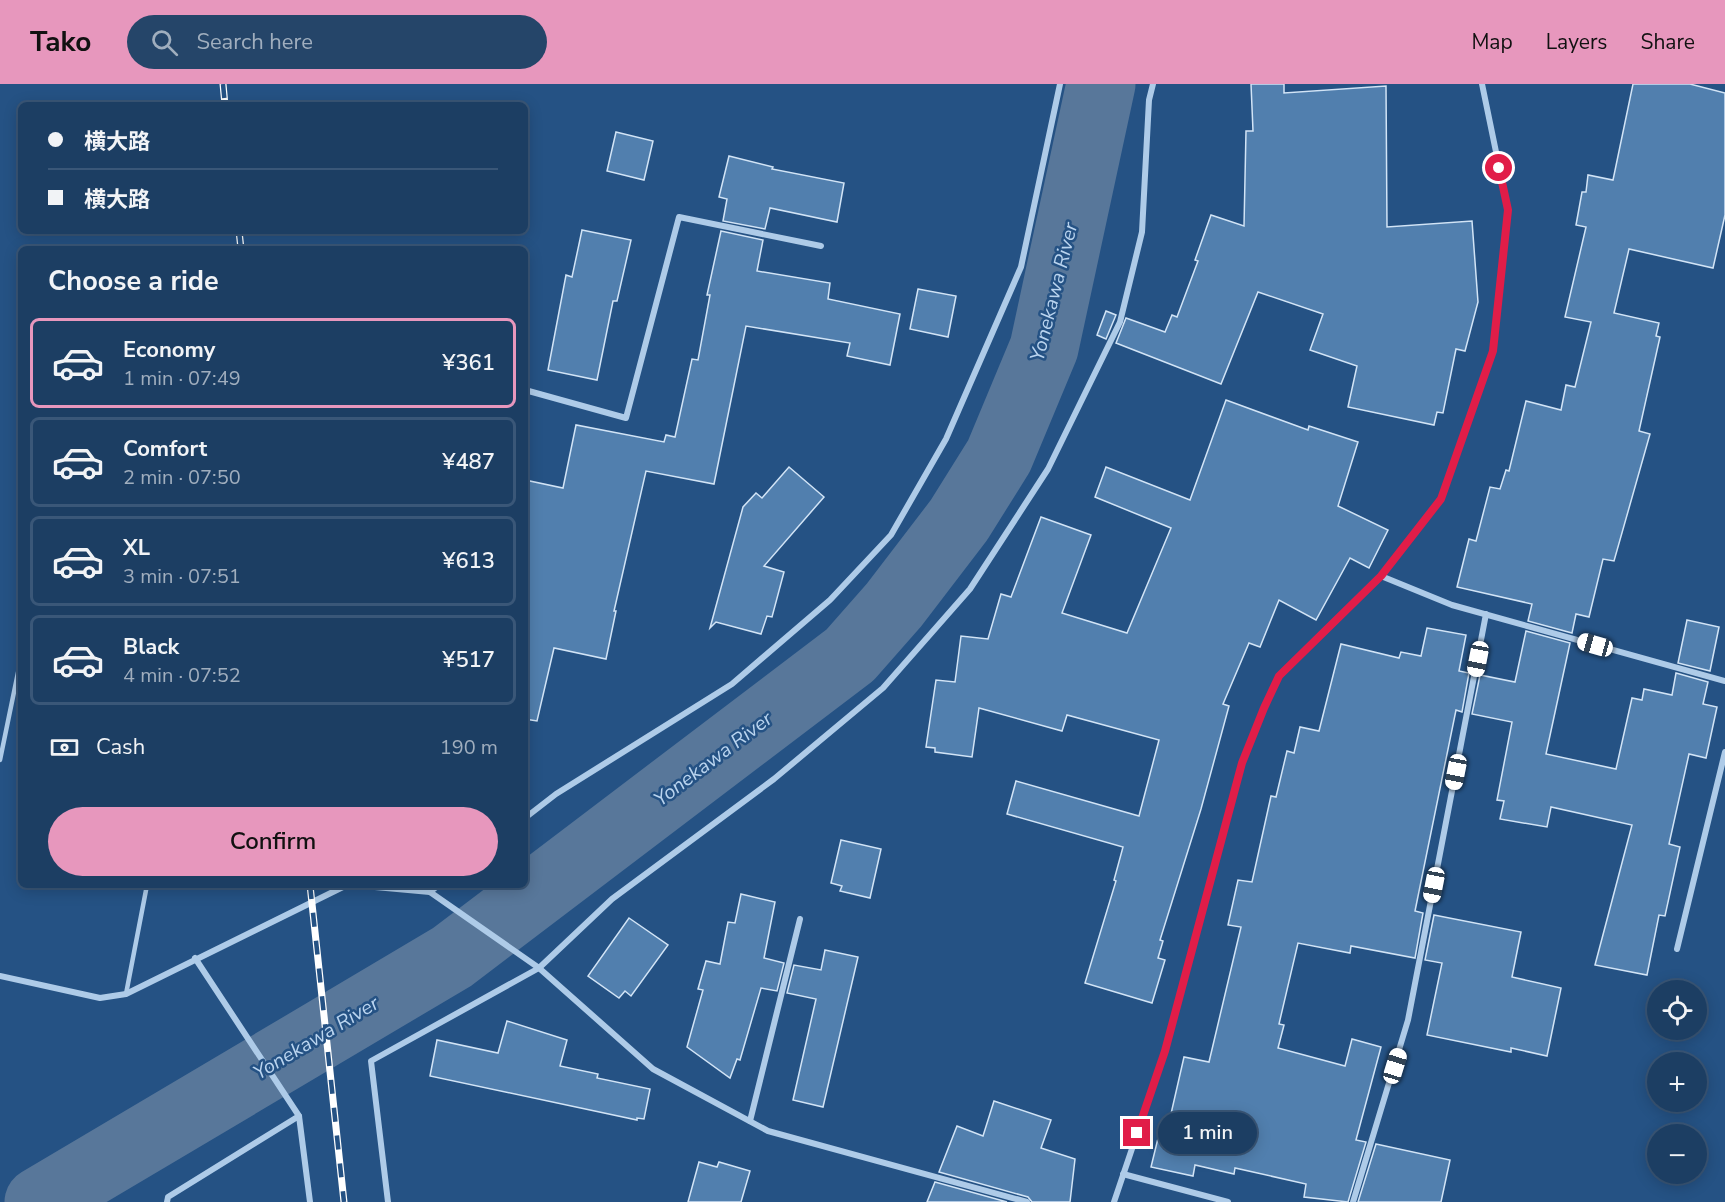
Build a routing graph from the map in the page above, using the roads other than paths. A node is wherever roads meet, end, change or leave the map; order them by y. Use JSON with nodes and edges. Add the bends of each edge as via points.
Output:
{"nodes":[{"id":1,"x":1060,"y":84,"type":"edge"},
{"id":2,"x":1153,"y":84,"type":"edge"},
{"id":3,"x":1482,"y":84,"type":"edge"},
{"id":4,"x":821,"y":246,"type":"dead end"},
{"id":5,"x":528,"y":391,"type":"edge"},
{"id":6,"x":1381,"y":576,"type":"junction"},
{"id":7,"x":1486,"y":614,"type":"junction"},
{"id":8,"x":18,"y":673,"type":"edge"},
{"id":9,"x":1725,"y":681,"type":"edge"},
{"id":10,"x":1725,"y":752,"type":"edge"},
{"id":11,"x":0,"y":760,"type":"edge"},
{"id":12,"x":528,"y":816,"type":"edge"},
{"id":13,"x":146,"y":888,"type":"edge"},
{"id":14,"x":341,"y":888,"type":"edge"},
{"id":15,"x":409,"y":888,"type":"edge"},
{"id":16,"x":435,"y":888,"type":"edge"},
{"id":17,"x":430,"y":892,"type":"junction"},
{"id":18,"x":800,"y":919,"type":"dead end"},
{"id":19,"x":1677,"y":949,"type":"dead end"},
{"id":20,"x":195,"y":958,"type":"junction"},
{"id":21,"x":539,"y":968,"type":"junction"},
{"id":22,"x":0,"y":976,"type":"edge"},
{"id":23,"x":126,"y":994,"type":"junction"},
{"id":24,"x":299,"y":1116,"type":"junction"},
{"id":25,"x":750,"y":1121,"type":"junction"},
{"id":26,"x":1123,"y":1174,"type":"junction"},
{"id":27,"x":166,"y":1202,"type":"edge"},
{"id":28,"x":310,"y":1202,"type":"edge"},
{"id":29,"x":388,"y":1202,"type":"edge"},
{"id":30,"x":1027,"y":1202,"type":"edge"},
{"id":31,"x":1114,"y":1202,"type":"edge"},
{"id":32,"x":1228,"y":1202,"type":"edge"},
{"id":33,"x":1353,"y":1202,"type":"edge"}],
"edges":[{"from":1,"to":12,"type":"street","via":[[1022,267],[946,439],[891,535],[830,600],[732,684],[556,794]]},
{"from":2,"to":21,"type":"street","via":[[1142,232],[1120,321],[1048,469],[970,589],[883,688],[774,779],[612,899]]},
{"from":3,"to":6,"type":"street","via":[[1508,210],[1493,351],[1441,499]]},
{"from":4,"to":5,"type":"street","via":[[679,217],[626,418]]},
{"from":6,"to":7,"type":"street","via":[[1452,605]]},
{"from":6,"to":26,"type":"street","via":[[1279,676],[1264,708],[1242,763],[1165,1051]]},
{"from":7,"to":9,"type":"street"},
{"from":7,"to":33,"type":"street","via":[[1408,1020]]},
{"from":8,"to":11,"type":"lane"},
{"from":10,"to":19,"type":"street"},
{"from":13,"to":23,"type":"lane"},
{"from":14,"to":20,"type":"street"},
{"from":15,"to":17,"type":"street"},
{"from":16,"to":17,"type":"street"},
{"from":17,"to":21,"type":"street"},
{"from":18,"to":25,"type":"street"},
{"from":20,"to":23,"type":"street"},
{"from":20,"to":24,"type":"street"},
{"from":21,"to":25,"type":"street","via":[[653,1069]]},
{"from":21,"to":29,"type":"street","via":[[371,1061]]},
{"from":22,"to":23,"type":"street","via":[[100,999]]},
{"from":24,"to":27,"type":"street","via":[[168,1197]]},
{"from":24,"to":28,"type":"street"},
{"from":25,"to":30,"type":"street","via":[[768,1131]]},
{"from":26,"to":31,"type":"street"},
{"from":26,"to":32,"type":"street"}]}
